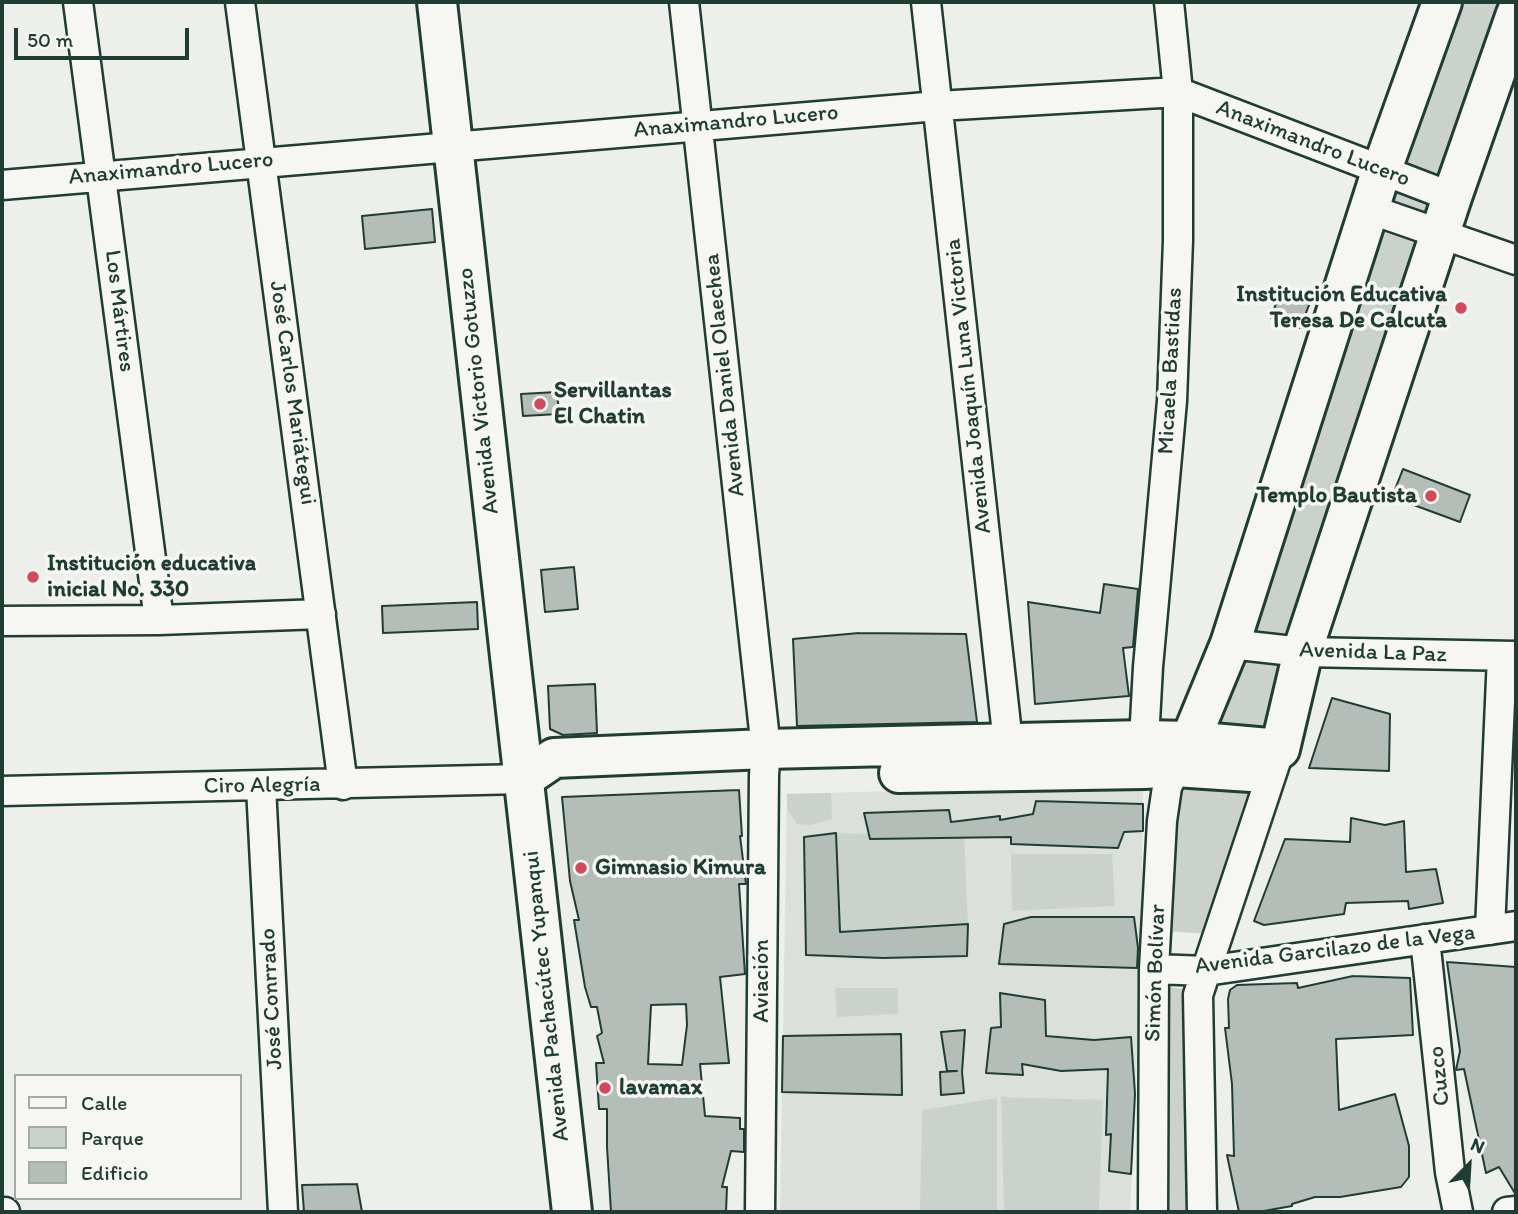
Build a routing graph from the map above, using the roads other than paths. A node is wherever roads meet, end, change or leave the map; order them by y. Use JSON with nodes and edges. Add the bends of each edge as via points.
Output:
{"nodes":[{"id":1,"x":78,"y":2,"type":"edge"},
{"id":2,"x":240,"y":2,"type":"edge"},
{"id":3,"x":437,"y":2,"type":"edge"},
{"id":4,"x":684,"y":2,"type":"edge"},
{"id":5,"x":926,"y":2,"type":"edge"},
{"id":6,"x":1169,"y":2,"type":"edge"},
{"id":7,"x":1442,"y":2,"type":"edge"},
{"id":8,"x":1516,"y":14,"type":"edge"},
{"id":9,"x":1178,"y":92,"type":"junction"},
{"id":10,"x":938,"y":106,"type":"junction"},
{"id":11,"x":697,"y":125,"type":"junction"},
{"id":12,"x":452,"y":146,"type":"junction"},
{"id":13,"x":261,"y":161,"type":"junction"},
{"id":14,"x":1381,"y":172,"type":"junction"},
{"id":15,"x":101,"y":175,"type":"junction"},
{"id":16,"x":2,"y":185,"type":"edge"},
{"id":17,"x":1452,"y":197,"type":"junction"},
{"id":18,"x":1369,"y":209,"type":"junction"},
{"id":19,"x":1440,"y":234,"type":"junction"},
{"id":20,"x":1516,"y":260,"type":"edge"},
{"id":21,"x":321,"y":614,"type":"junction"},
{"id":22,"x":159,"y":620,"type":"junction"},
{"id":23,"x":2,"y":621,"type":"edge"},
{"id":24,"x":1230,"y":644,"type":"junction"},
{"id":25,"x":1303,"y":652,"type":"junction"},
{"id":26,"x":1509,"y":656,"type":"edge"},
{"id":27,"x":1144,"y":740,"type":"junction"},
{"id":28,"x":1182,"y":754,"type":"junction"},
{"id":29,"x":1010,"y":758,"type":"junction"},
{"id":30,"x":1276,"y":761,"type":"junction"},
{"id":31,"x":765,"y":762,"type":"junction"},
{"id":32,"x":523,"y":779,"type":"junction"},
{"id":33,"x":343,"y":785,"type":"junction"},
{"id":34,"x":261,"y":787,"type":"junction"},
{"id":35,"x":2,"y":791,"type":"edge"},
{"id":36,"x":1503,"y":928,"type":"edge"},
{"id":37,"x":1425,"y":939,"type":"junction"},
{"id":38,"x":1154,"y":969,"type":"junction"},
{"id":39,"x":1206,"y":971,"type":"junction"},
{"id":40,"x":1516,"y":1211,"type":"edge"},
{"id":41,"x":283,"y":1212,"type":"edge"},
{"id":42,"x":572,"y":1212,"type":"edge"},
{"id":43,"x":760,"y":1212,"type":"edge"},
{"id":44,"x":1153,"y":1212,"type":"edge"},
{"id":45,"x":1202,"y":1212,"type":"edge"},
{"id":46,"x":1458,"y":1212,"type":"edge"},
{"id":47,"x":1507,"y":1212,"type":"edge"}],
"edges":[{"from":1,"to":15,"type":"street","name":"Los Mártires"},
{"from":2,"to":13,"type":"street","name":"José Carlos Mariátegui"},
{"from":3,"to":12,"type":"street","name":"Avenida Victorio Gotuzzo"},
{"from":4,"to":11,"type":"street","name":"Avenida Daniel Olaechea"},
{"from":5,"to":10,"type":"street","name":"Avenida Joaquín Luna Victoria"},
{"from":6,"to":9,"type":"street","name":"Micaela Bastidas"},
{"from":7,"to":14,"type":"street"},
{"from":8,"to":17,"type":"street"},
{"from":9,"to":10,"type":"street","name":"Anaximandro Lucero"},
{"from":9,"to":14,"type":"street","name":"Anaximandro Lucero"},
{"from":9,"to":27,"type":"street","name":"Micaela Bastidas","via":[[1172,401]]},
{"from":10,"to":11,"type":"street","name":"Anaximandro Lucero"},
{"from":10,"to":29,"type":"street","name":"Avenida Joaquín Luna Victoria"},
{"from":11,"to":12,"type":"street","name":"Anaximandro Lucero"},
{"from":11,"to":31,"type":"street","name":"Avenida Daniel Olaechea"},
{"from":12,"to":13,"type":"street","name":"Anaximandro Lucero"},
{"from":12,"to":32,"type":"street","name":"Avenida Victorio Gotuzzo"},
{"from":13,"to":15,"type":"street","name":"Anaximandro Lucero"},
{"from":13,"to":21,"type":"street","name":"José Carlos Mariátegui"},
{"from":14,"to":17,"type":"street","name":"Anaximandro Lucero"},
{"from":14,"to":18,"type":"street"},
{"from":15,"to":16,"type":"street","name":"Anaximandro Lucero"},
{"from":15,"to":22,"type":"street","name":"Los Mártires"},
{"from":17,"to":19,"type":"street"},
{"from":18,"to":19,"type":"street"},
{"from":18,"to":24,"type":"street"},
{"from":19,"to":20,"type":"street"},
{"from":19,"to":25,"type":"street"},
{"from":21,"to":22,"type":"street"},
{"from":21,"to":33,"type":"street","name":"José Carlos Mariátegui"},
{"from":22,"to":23,"type":"street"},
{"from":24,"to":25,"type":"street","name":"Avenida La Paz"},
{"from":24,"to":28,"type":"street"},
{"from":25,"to":26,"type":"street","name":"Avenida La Paz"},
{"from":25,"to":30,"type":"street"},
{"from":26,"to":36,"type":"street"},
{"from":27,"to":28,"type":"street"},
{"from":27,"to":29,"type":"street"},
{"from":28,"to":29,"type":"street","via":[[1144,769]]},
{"from":28,"to":30,"type":"street"},
{"from":28,"to":38,"type":"street","name":"Simón Bolívar","via":[[1167,788],[1162,821]]},
{"from":29,"to":31,"type":"street"},
{"from":30,"to":39,"type":"street","name":"Simón Bolívar"},
{"from":31,"to":32,"type":"street","via":[[554,758]]},
{"from":31,"to":43,"type":"street","name":"Aviación"},
{"from":32,"to":33,"type":"street","name":"Ciro Alegría"},
{"from":32,"to":42,"type":"street","name":"Avenida Pachacútec Yupanqui"},
{"from":33,"to":34,"type":"street","name":"Ciro Alegría"},
{"from":34,"to":35,"type":"street","name":"Ciro Alegría"},
{"from":34,"to":41,"type":"street","name":"José Conrrado"},
{"from":36,"to":37,"type":"street","name":"Avenida Garcilazo de la Vega"},
{"from":37,"to":39,"type":"street","name":"Avenida Garcilazo de la Vega"},
{"from":37,"to":46,"type":"street","name":"Cuzco"},
{"from":38,"to":39,"type":"street","name":"Avenida Garcilazo de la Vega"},
{"from":38,"to":44,"type":"street","name":"Simón Bolívar"},
{"from":39,"to":45,"type":"street","name":"Simón Bolívar","via":[[1198,995]]},
{"from":40,"to":47,"type":"street"}]}
